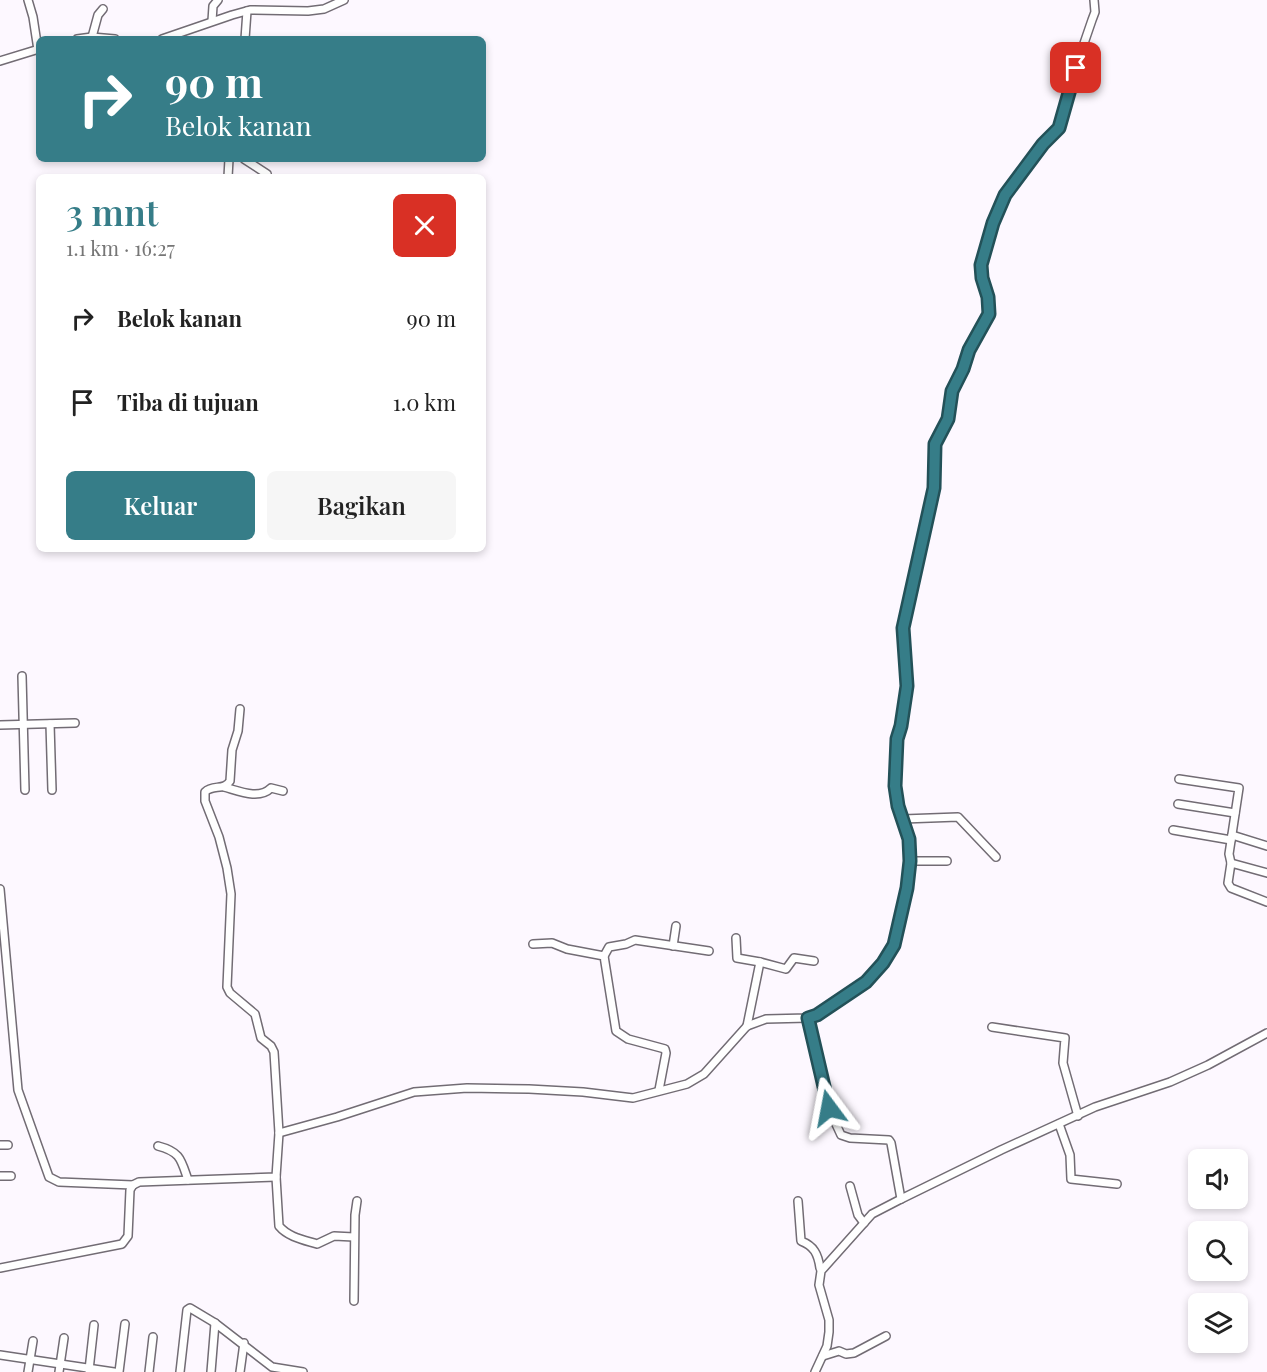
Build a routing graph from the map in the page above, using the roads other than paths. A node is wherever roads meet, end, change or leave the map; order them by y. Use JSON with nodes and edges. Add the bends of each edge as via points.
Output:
{"nodes":[{"id":1,"x":28,"y":0,"type":"edge"},
{"id":2,"x":218,"y":0,"type":"edge"},
{"id":3,"x":344,"y":0,"type":"edge"},
{"id":4,"x":1094,"y":0,"type":"edge"},
{"id":5,"x":103,"y":9,"type":"dead end"},
{"id":6,"x":247,"y":11,"type":"junction"},
{"id":7,"x":212,"y":21,"type":"junction"},
{"id":8,"x":36,"y":36,"type":"edge"},
{"id":9,"x":92,"y":36,"type":"edge"},
{"id":10,"x":170,"y":36,"type":"edge"},
{"id":11,"x":245,"y":36,"type":"edge"},
{"id":12,"x":36,"y":51,"type":"edge"},
{"id":13,"x":0,"y":61,"type":"edge"},
{"id":14,"x":249,"y":162,"type":"edge"},
{"id":15,"x":267,"y":174,"type":"dead end"},
{"id":16,"x":22,"y":676,"type":"dead end"},
{"id":17,"x":240,"y":709,"type":"dead end"},
{"id":18,"x":75,"y":723,"type":"dead end"},
{"id":19,"x":23,"y":724,"type":"junction"},
{"id":20,"x":50,"y":724,"type":"junction"},
{"id":21,"x":0,"y":725,"type":"edge"},
{"id":22,"x":1179,"y":779,"type":"dead end"},
{"id":23,"x":224,"y":787,"type":"junction"},
{"id":24,"x":25,"y":790,"type":"dead end"},
{"id":25,"x":52,"y":790,"type":"dead end"},
{"id":26,"x":283,"y":791,"type":"dead end"},
{"id":27,"x":1178,"y":804,"type":"dead end"},
{"id":28,"x":1235,"y":813,"type":"junction"},
{"id":29,"x":903,"y":819,"type":"junction"},
{"id":30,"x":1173,"y":830,"type":"dead end"},
{"id":31,"x":1231,"y":837,"type":"junction"},
{"id":32,"x":1267,"y":846,"type":"edge"},
{"id":33,"x":996,"y":857,"type":"dead end"},
{"id":34,"x":910,"y":861,"type":"junction"},
{"id":35,"x":947,"y":861,"type":"dead end"},
{"id":36,"x":1231,"y":863,"type":"junction"},
{"id":37,"x":1267,"y":873,"type":"edge"},
{"id":38,"x":0,"y":889,"type":"edge"},
{"id":39,"x":1267,"y":902,"type":"edge"},
{"id":40,"x":676,"y":926,"type":"dead end"},
{"id":41,"x":736,"y":938,"type":"dead end"},
{"id":42,"x":532,"y":944,"type":"dead end"},
{"id":43,"x":674,"y":946,"type":"junction"},
{"id":44,"x":709,"y":951,"type":"dead end"},
{"id":45,"x":604,"y":956,"type":"junction"},
{"id":46,"x":814,"y":961,"type":"dead end"},
{"id":47,"x":760,"y":962,"type":"junction"},
{"id":48,"x":808,"y":1018,"type":"junction"},
{"id":49,"x":747,"y":1026,"type":"junction"},
{"id":50,"x":992,"y":1027,"type":"dead end"},
{"id":51,"x":1267,"y":1033,"type":"edge"},
{"id":52,"x":659,"y":1090,"type":"junction"},
{"id":53,"x":1078,"y":1116,"type":"junction"},
{"id":54,"x":1059,"y":1124,"type":"junction"},
{"id":55,"x":279,"y":1133,"type":"junction"},
{"id":56,"x":158,"y":1146,"type":"dead end"},
{"id":57,"x":0,"y":1176,"type":"edge"},
{"id":58,"x":11,"y":1176,"type":"dead end"},
{"id":59,"x":276,"y":1177,"type":"junction"},
{"id":60,"x":188,"y":1180,"type":"junction"},
{"id":61,"x":1117,"y":1184,"type":"dead end"},
{"id":62,"x":133,"y":1185,"type":"junction"},
{"id":63,"x":850,"y":1186,"type":"dead end"},
{"id":64,"x":902,"y":1199,"type":"junction"},
{"id":65,"x":357,"y":1200,"type":"dead end"},
{"id":66,"x":798,"y":1201,"type":"dead end"},
{"id":67,"x":864,"y":1223,"type":"junction"},
{"id":68,"x":354,"y":1237,"type":"junction"},
{"id":69,"x":0,"y":1268,"type":"edge"},
{"id":70,"x":820,"y":1268,"type":"dead end"},
{"id":71,"x":354,"y":1301,"type":"dead end"},
{"id":72,"x":215,"y":1323,"type":"junction"},
{"id":73,"x":125,"y":1324,"type":"dead end"},
{"id":74,"x":94,"y":1325,"type":"dead end"},
{"id":75,"x":886,"y":1336,"type":"dead end"},
{"id":76,"x":153,"y":1337,"type":"dead end"},
{"id":77,"x":64,"y":1338,"type":"dead end"},
{"id":78,"x":33,"y":1341,"type":"dead end"},
{"id":79,"x":244,"y":1343,"type":"junction"},
{"id":80,"x":0,"y":1355,"type":"edge"},
{"id":81,"x":823,"y":1356,"type":"junction"},
{"id":82,"x":30,"y":1360,"type":"junction"},
{"id":83,"x":60,"y":1364,"type":"junction"},
{"id":84,"x":272,"y":1369,"type":"edge"},
{"id":85,"x":89,"y":1370,"type":"edge"},
{"id":86,"x":28,"y":1372,"type":"edge"},
{"id":87,"x":59,"y":1372,"type":"edge"},
{"id":88,"x":114,"y":1372,"type":"edge"},
{"id":89,"x":119,"y":1372,"type":"edge"},
{"id":90,"x":149,"y":1372,"type":"edge"},
{"id":91,"x":180,"y":1372,"type":"edge"},
{"id":92,"x":210,"y":1372,"type":"edge"},
{"id":93,"x":240,"y":1372,"type":"edge"},
{"id":94,"x":303,"y":1372,"type":"edge"},
{"id":95,"x":815,"y":1372,"type":"edge"}],
"edges":[{"from":1,"to":8,"type":"street"},
{"from":2,"to":7,"type":"street","via":[[213,6]]},
{"from":3,"to":6,"type":"street","via":[[308,11]]},
{"from":4,"to":29,"type":"street","via":[[1095,12],[1059,128],[1005,195],[993,223],[981,265],[989,314],[969,350],[952,391],[948,419],[935,444],[934,488],[903,628],[907,686],[897,739],[895,786]]},
{"from":5,"to":9,"type":"street"},
{"from":6,"to":7,"type":"street"},
{"from":6,"to":11,"type":"street"},
{"from":7,"to":10,"type":"street"},
{"from":12,"to":13,"type":"street"},
{"from":14,"to":15,"type":"street"},
{"from":16,"to":19,"type":"street"},
{"from":17,"to":23,"type":"street","via":[[230,781]]},
{"from":18,"to":20,"type":"street"},
{"from":19,"to":20,"type":"street"},
{"from":19,"to":21,"type":"street"},
{"from":19,"to":24,"type":"street"},
{"from":20,"to":25,"type":"street"},
{"from":22,"to":28,"type":"street","via":[[1239,788]]},
{"from":23,"to":26,"type":"street","via":[[256,794],[271,788]]},
{"from":23,"to":55,"type":"street","via":[[208,789],[205,801],[228,868],[231,894],[227,987],[255,1014],[261,1038],[274,1052]]},
{"from":27,"to":28,"type":"street"},
{"from":28,"to":31,"type":"street"},
{"from":29,"to":33,"type":"street","via":[[958,816]]},
{"from":29,"to":34,"type":"street"},
{"from":30,"to":31,"type":"street"},
{"from":31,"to":32,"type":"street"},
{"from":31,"to":36,"type":"street"},
{"from":34,"to":35,"type":"street"},
{"from":34,"to":48,"type":"street","via":[[890,954],[866,982]]},
{"from":36,"to":37,"type":"street"},
{"from":36,"to":39,"type":"street","via":[[1231,888]]},
{"from":38,"to":62,"type":"street","via":[[18,1090],[49,1177],[59,1182]]},
{"from":40,"to":43,"type":"street"},
{"from":41,"to":47,"type":"street","via":[[736,957]]},
{"from":42,"to":45,"type":"street","via":[[552,944]]},
{"from":43,"to":44,"type":"street"},
{"from":43,"to":45,"type":"street","via":[[635,940],[609,947]]},
{"from":45,"to":52,"type":"street","via":[[616,1031],[628,1039],[665,1049]]},
{"from":46,"to":47,"type":"street","via":[[794,958],[786,969]]},
{"from":47,"to":49,"type":"street"},
{"from":48,"to":49,"type":"street","via":[[766,1019]]},
{"from":48,"to":64,"type":"street","via":[[829,1108],[841,1135],[889,1140]]},
{"from":49,"to":52,"type":"street","via":[[704,1074],[687,1084]]},
{"from":50,"to":53,"type":"street","via":[[1065,1038],[1063,1063]]},
{"from":51,"to":53,"type":"street","via":[[1170,1082]]},
{"from":52,"to":55,"type":"street","via":[[626,1098],[519,1089],[414,1092]]},
{"from":53,"to":54,"type":"street"},
{"from":54,"to":61,"type":"street","via":[[1070,1155],[1071,1179]]},
{"from":54,"to":64,"type":"street"},
{"from":55,"to":59,"type":"street"},
{"from":56,"to":60,"type":"street","via":[[171,1149],[180,1157]]},
{"from":57,"to":58,"type":"street"},
{"from":59,"to":60,"type":"street"},
{"from":59,"to":68,"type":"street","via":[[281,1229],[317,1244],[334,1236]]},
{"from":60,"to":62,"type":"street"},
{"from":62,"to":69,"type":"street","via":[[128,1236],[122,1244]]},
{"from":63,"to":67,"type":"street"},
{"from":64,"to":67,"type":"street","via":[[872,1214]]},
{"from":65,"to":68,"type":"street"},
{"from":66,"to":70,"type":"street","via":[[801,1241],[816,1252]]},
{"from":67,"to":81,"type":"street","via":[[821,1271],[819,1285],[829,1320]]},
{"from":68,"to":71,"type":"street"},
{"from":72,"to":79,"type":"street"},
{"from":72,"to":91,"type":"street","via":[[192,1308],[187,1310]]},
{"from":72,"to":92,"type":"street"},
{"from":73,"to":89,"type":"street"},
{"from":74,"to":85,"type":"street"},
{"from":75,"to":81,"type":"street","via":[[854,1353],[839,1351]]},
{"from":76,"to":90,"type":"street"},
{"from":77,"to":83,"type":"street"},
{"from":78,"to":82,"type":"street"},
{"from":79,"to":84,"type":"street"},
{"from":79,"to":93,"type":"street"},
{"from":80,"to":82,"type":"street"},
{"from":81,"to":95,"type":"street"},
{"from":82,"to":83,"type":"street"},
{"from":82,"to":86,"type":"street"},
{"from":83,"to":85,"type":"street"},
{"from":83,"to":87,"type":"street"},
{"from":84,"to":94,"type":"street"},
{"from":85,"to":88,"type":"street"}]}
